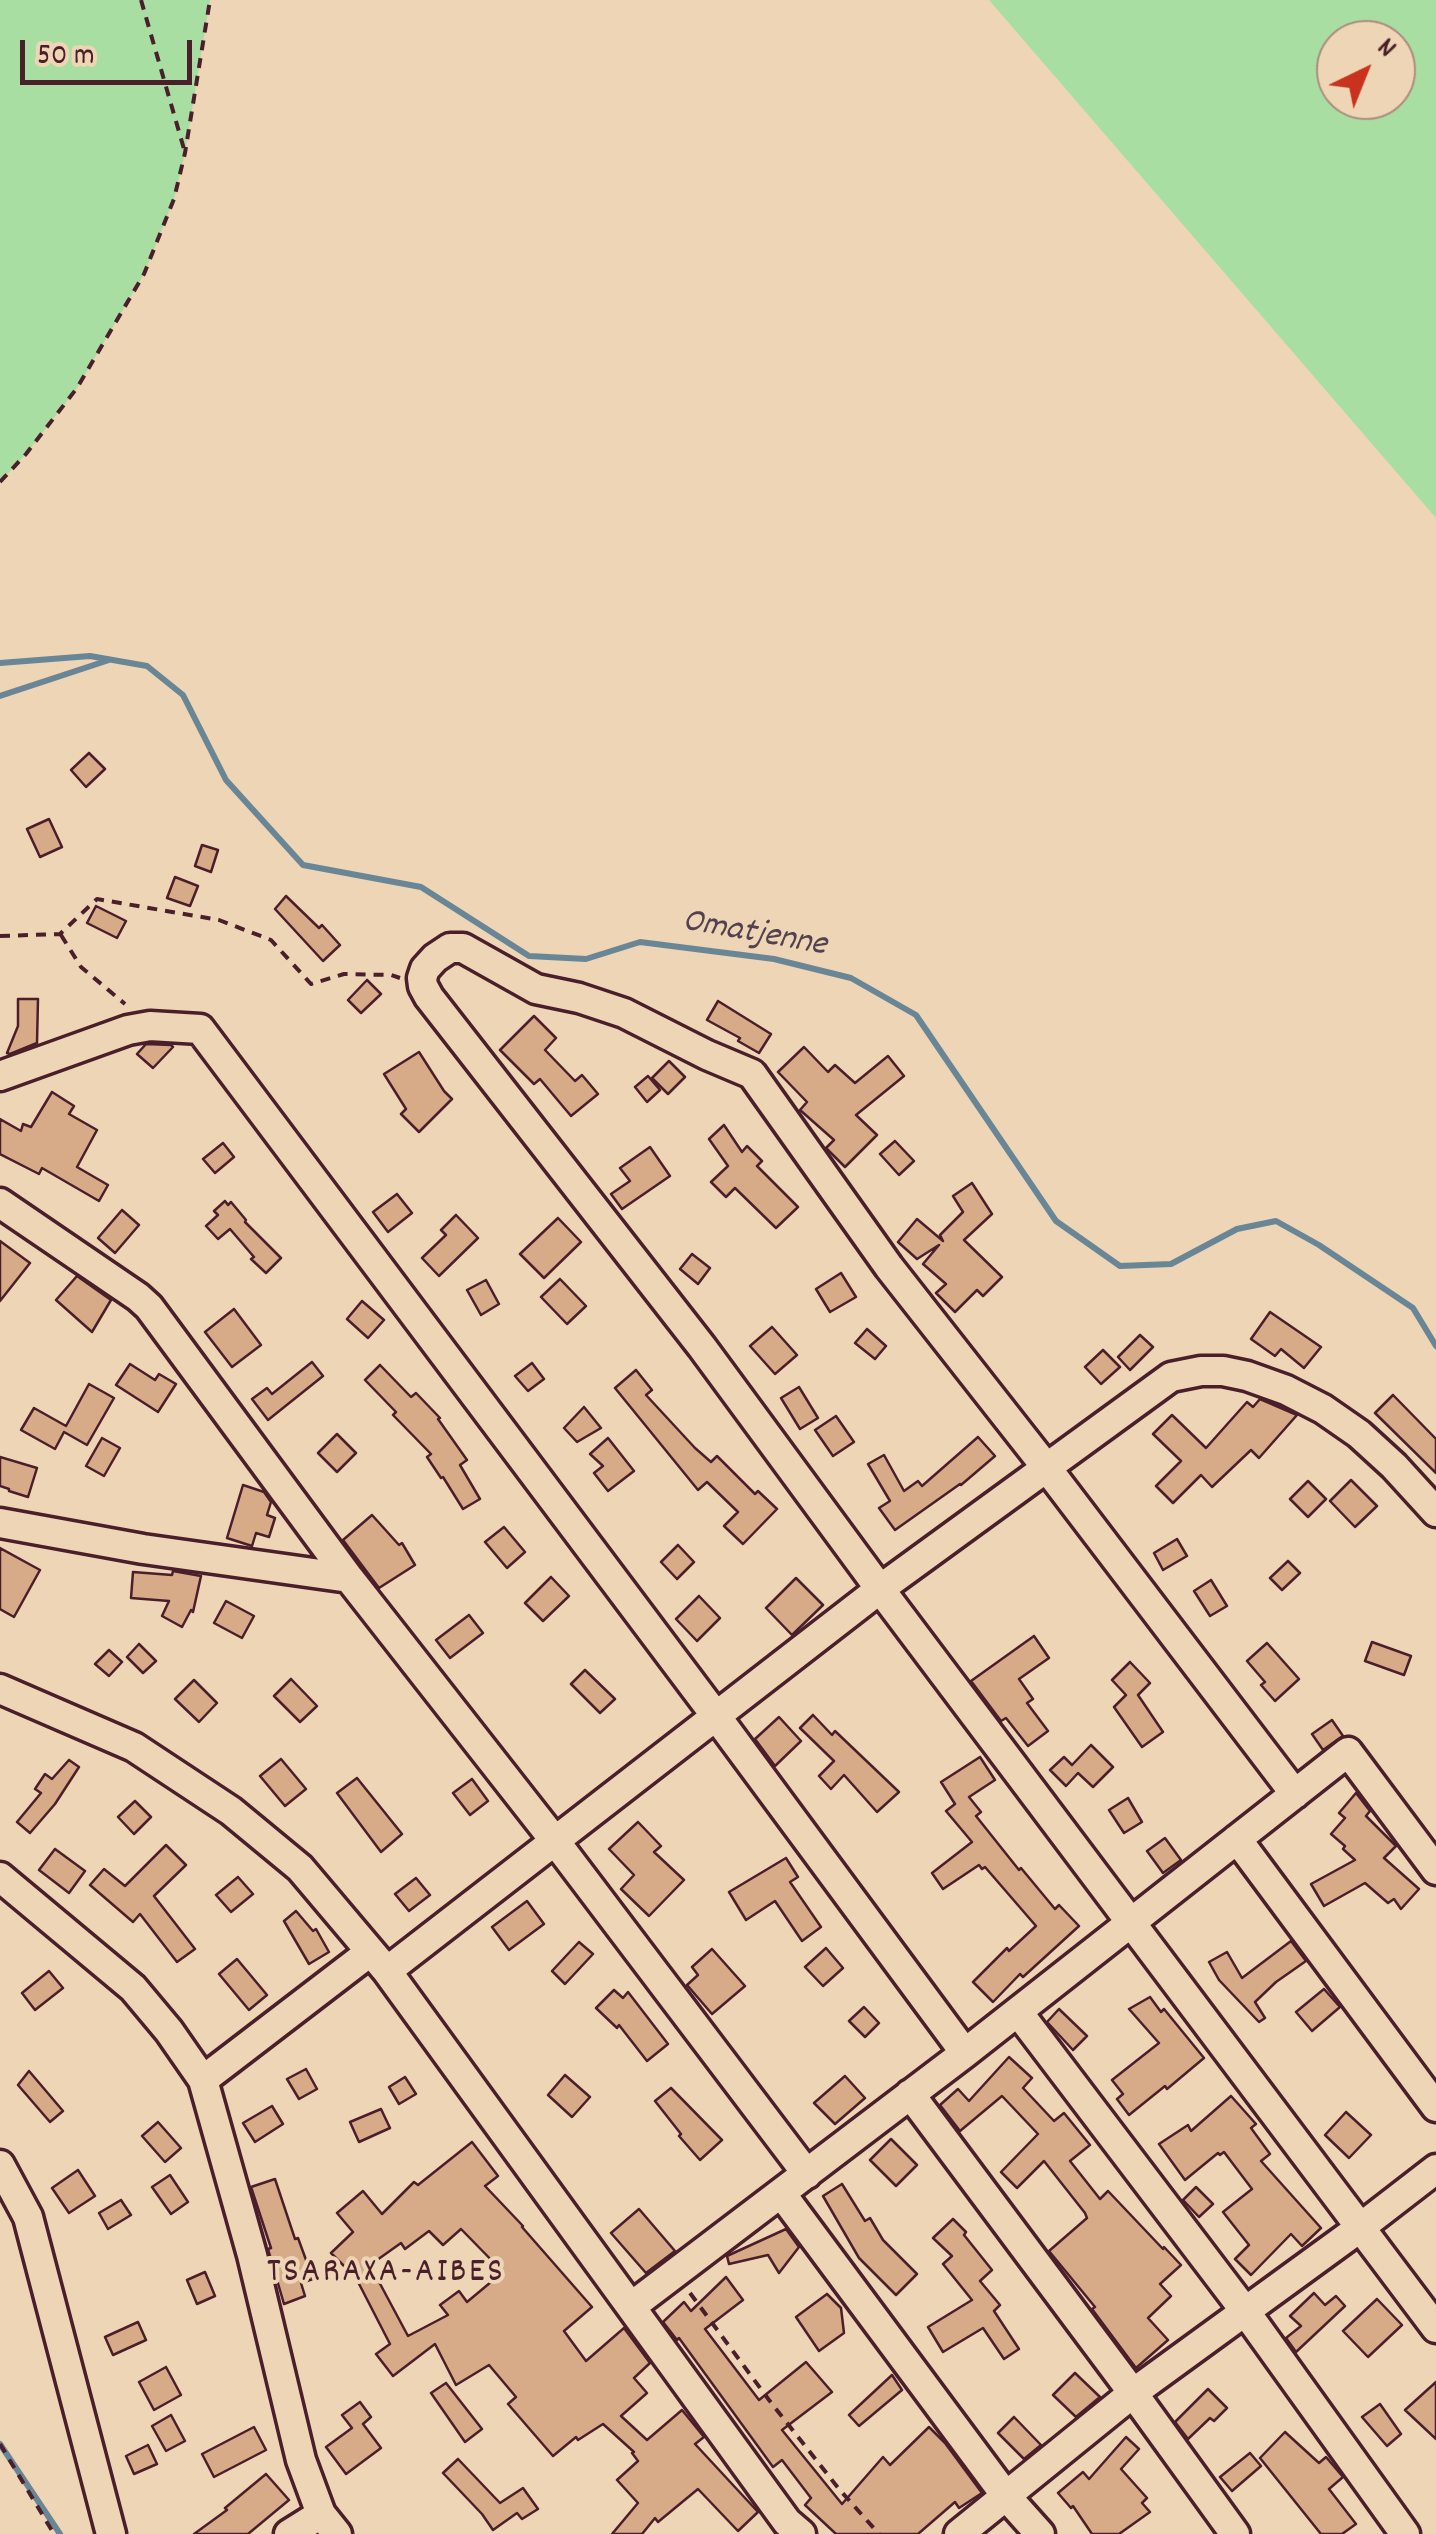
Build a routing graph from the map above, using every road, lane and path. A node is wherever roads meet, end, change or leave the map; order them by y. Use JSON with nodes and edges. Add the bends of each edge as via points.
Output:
{"nodes":[{"id":1,"x":141,"y":0,"type":"edge"},
{"id":2,"x":210,"y":0,"type":"edge"},
{"id":3,"x":185,"y":153,"type":"junction"},
{"id":4,"x":0,"y":482,"type":"edge"},
{"id":5,"x":60,"y":934,"type":"junction"},
{"id":6,"x":0,"y":936,"type":"edge"},
{"id":7,"x":423,"y":986,"type":"junction"},
{"id":8,"x":169,"y":1027,"type":"junction"},
{"id":9,"x":0,"y":1076,"type":"edge"},
{"id":10,"x":0,"y":1203,"type":"edge"},
{"id":11,"x":1046,"y":1467,"type":"junction"},
{"id":12,"x":1436,"y":1512,"type":"edge"},
{"id":13,"x":0,"y":1523,"type":"edge"},
{"id":14,"x":350,"y":1578,"type":"junction"},
{"id":15,"x":880,"y":1589,"type":"junction"},
{"id":16,"x":0,"y":1689,"type":"edge"},
{"id":17,"x":716,"y":1716,"type":"junction"},
{"id":18,"x":1296,"y":1794,"type":"junction"},
{"id":19,"x":556,"y":1840,"type":"junction"},
{"id":20,"x":1237,"y":1840,"type":"junction"},
{"id":21,"x":1436,"y":1870,"type":"edge"},
{"id":22,"x":0,"y":1877,"type":"edge"},
{"id":23,"x":1131,"y":1923,"type":"junction"},
{"id":24,"x":379,"y":1961,"type":"junction"},
{"id":25,"x":1018,"y":2012,"type":"junction"},
{"id":26,"x":965,"y":2053,"type":"junction"},
{"id":27,"x":203,"y":2080,"type":"junction"},
{"id":28,"x":910,"y":2094,"type":"junction"},
{"id":29,"x":1436,"y":2107,"type":"edge"},
{"id":30,"x":0,"y":2165,"type":"edge"},
{"id":31,"x":1436,"y":2169,"type":"edge"},
{"id":32,"x":807,"y":2174,"type":"junction"},
{"id":33,"x":781,"y":2193,"type":"junction"},
{"id":34,"x":1361,"y":2227,"type":"junction"},
{"id":35,"x":675,"y":2273,"type":"junction"},
{"id":36,"x":632,"y":2306,"type":"junction"},
{"id":37,"x":1245,"y":2310,"type":"junction"},
{"id":38,"x":1436,"y":2328,"type":"edge"},
{"id":39,"x":1133,"y":2393,"type":"junction"},
{"id":40,"x":0,"y":2444,"type":"edge"},
{"id":41,"x":1006,"y":2496,"type":"junction"},
{"id":42,"x":329,"y":2524,"type":"edge"},
{"id":43,"x":787,"y":2530,"type":"edge"},
{"id":44,"x":54,"y":2534,"type":"edge"},
{"id":45,"x":110,"y":2534,"type":"edge"},
{"id":46,"x":289,"y":2534,"type":"edge"},
{"id":47,"x":879,"y":2534,"type":"edge"},
{"id":48,"x":959,"y":2534,"type":"edge"},
{"id":49,"x":1040,"y":2534,"type":"edge"},
{"id":50,"x":1235,"y":2534,"type":"edge"},
{"id":51,"x":1405,"y":2534,"type":"edge"}],
"edges":[{"from":1,"to":3,"type":"path"},
{"from":2,"to":3,"type":"path"},
{"from":3,"to":4,"type":"path","via":[[174,199],[134,293],[77,388]]},
{"from":5,"to":6,"type":"path"},
{"from":5,"to":7,"type":"path","via":[[97,899],[219,920],[270,940],[310,984],[344,974],[391,975]]},
{"from":5,"to":8,"type":"path","via":[[81,967],[122,1002]]},
{"from":7,"to":11,"type":"street","via":[[425,968],[435,958],[463,948],[536,988],[624,1013],[752,1074],[889,1267]]},
{"from":7,"to":15,"type":"street"},
{"from":8,"to":9,"type":"street","via":[[128,1030]]},
{"from":8,"to":17,"type":"street","via":[[200,1029]]},
{"from":10,"to":14,"type":"street","via":[[149,1307]]},
{"from":11,"to":12,"type":"street","via":[[1171,1378],[1222,1371],[1323,1409],[1359,1434]]},
{"from":11,"to":15,"type":"street"},
{"from":11,"to":18,"type":"street"},
{"from":13,"to":14,"type":"street"},
{"from":14,"to":19,"type":"street"},
{"from":15,"to":17,"type":"street"},
{"from":15,"to":23,"type":"street"},
{"from":16,"to":24,"type":"street","via":[[134,1747],[231,1811],[300,1868]]},
{"from":17,"to":19,"type":"street"},
{"from":17,"to":26,"type":"street"},
{"from":18,"to":20,"type":"street"},
{"from":18,"to":21,"type":"street","via":[[1348,1752]]},
{"from":19,"to":24,"type":"street"},
{"from":19,"to":32,"type":"street"},
{"from":20,"to":23,"type":"street"},
{"from":20,"to":29,"type":"street"},
{"from":22,"to":27,"type":"street","via":[[133,1988]]},
{"from":23,"to":25,"type":"street"},
{"from":23,"to":34,"type":"street"},
{"from":24,"to":27,"type":"street"},
{"from":24,"to":36,"type":"street"},
{"from":25,"to":26,"type":"street"},
{"from":25,"to":37,"type":"street"},
{"from":26,"to":28,"type":"street"},
{"from":27,"to":42,"type":"street","via":[[301,2460]]},
{"from":28,"to":32,"type":"street"},
{"from":28,"to":39,"type":"street"},
{"from":30,"to":45,"type":"street","via":[[28,2217]]},
{"from":31,"to":34,"type":"street"},
{"from":32,"to":33,"type":"street"},
{"from":33,"to":35,"type":"street"},
{"from":33,"to":41,"type":"street"},
{"from":34,"to":37,"type":"street"},
{"from":34,"to":38,"type":"street"},
{"from":35,"to":36,"type":"street"},
{"from":35,"to":47,"type":"path"},
{"from":36,"to":43,"type":"street"},
{"from":37,"to":39,"type":"street"},
{"from":37,"to":51,"type":"street"},
{"from":39,"to":41,"type":"street"},
{"from":39,"to":50,"type":"street"},
{"from":40,"to":44,"type":"path"},
{"from":41,"to":48,"type":"street"},
{"from":41,"to":49,"type":"street"},
{"from":42,"to":46,"type":"street"}]}
